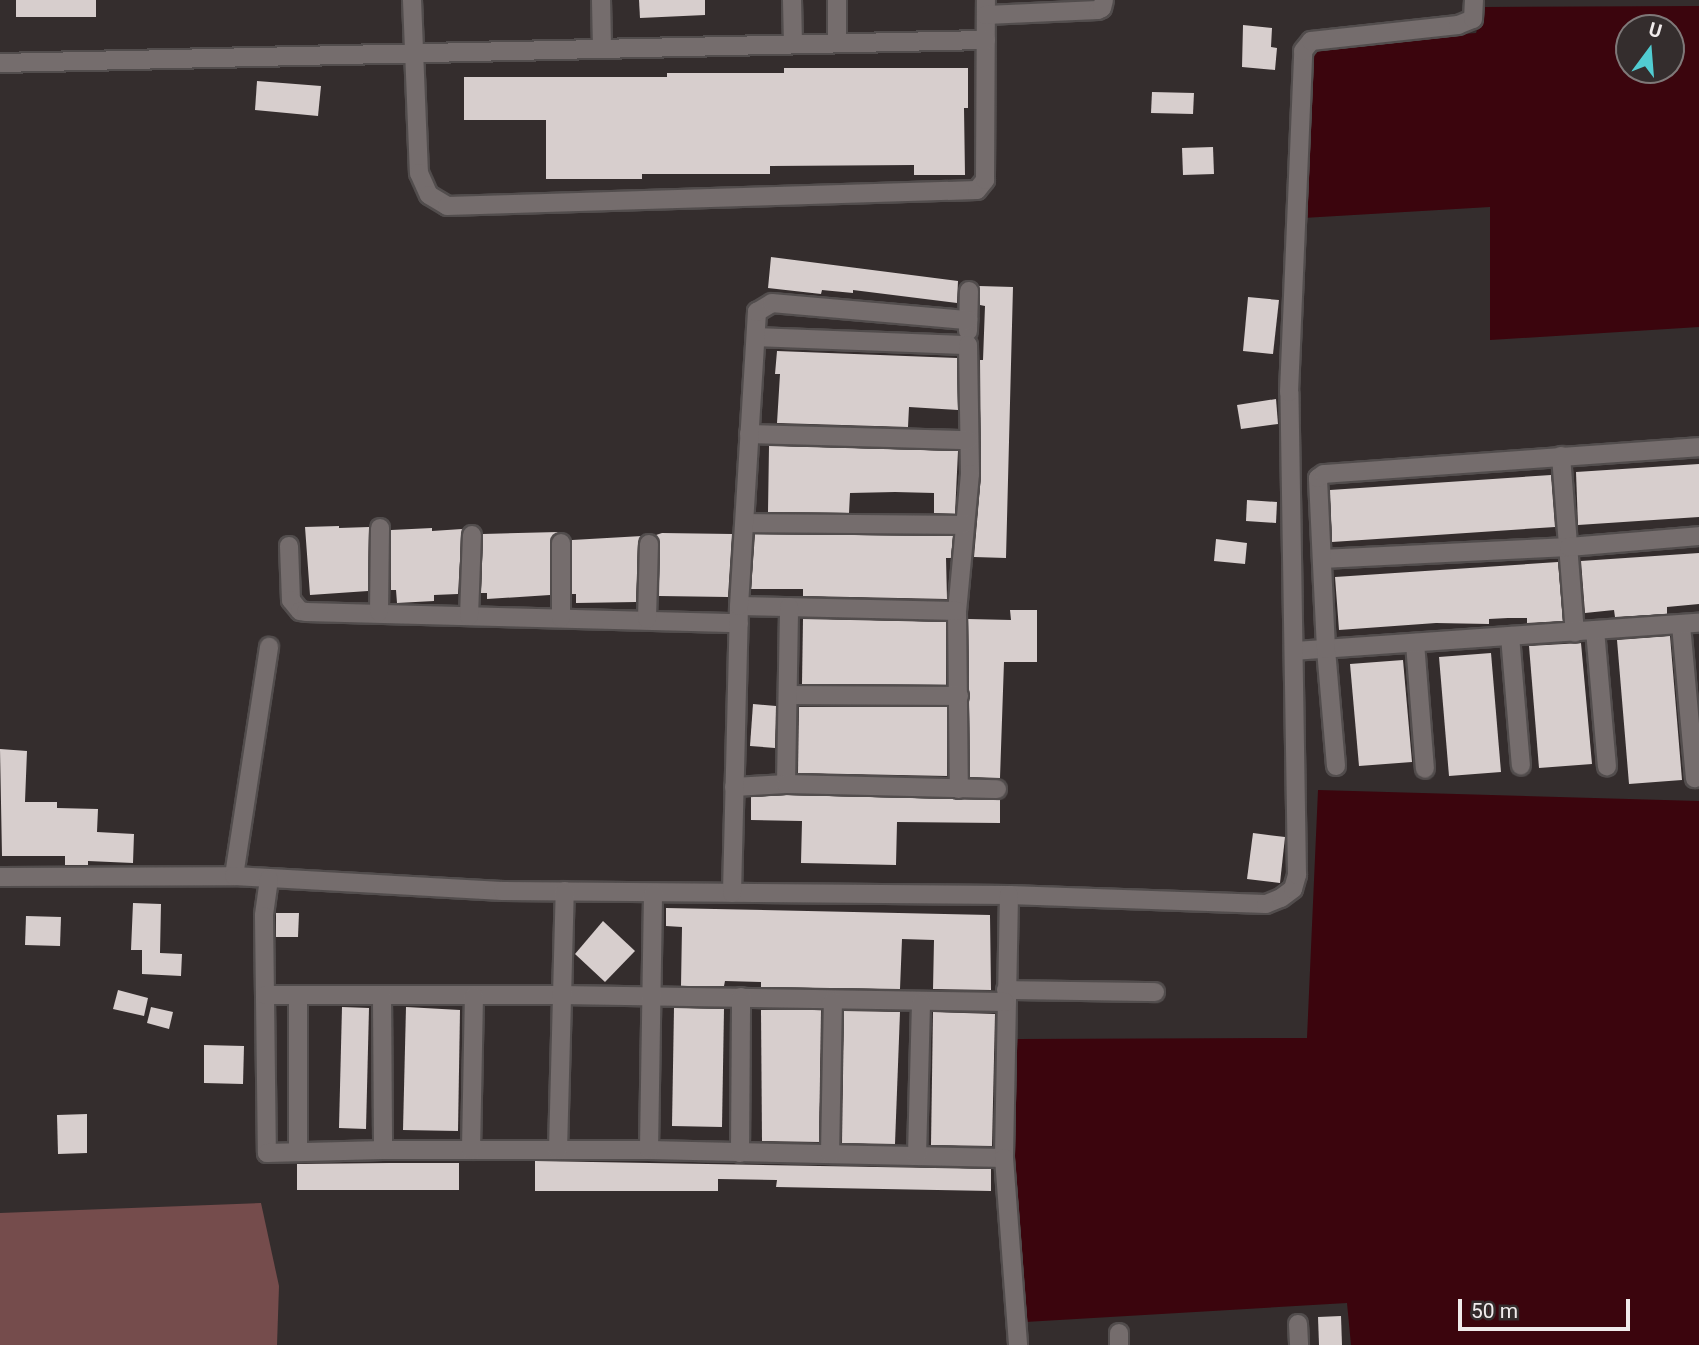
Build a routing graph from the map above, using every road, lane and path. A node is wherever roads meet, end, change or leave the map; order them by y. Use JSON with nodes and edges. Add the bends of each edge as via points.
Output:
{"nodes":[{"id":1,"x":412,"y":0,"type":"edge"},
{"id":2,"x":601,"y":0,"type":"edge"},
{"id":3,"x":792,"y":0,"type":"edge"},
{"id":4,"x":837,"y":0,"type":"edge"},
{"id":5,"x":1104,"y":0,"type":"edge"},
{"id":6,"x":1474,"y":0,"type":"edge"},
{"id":7,"x":986,"y":8,"type":"edge"},
{"id":8,"x":986,"y":40,"type":"junction"},
{"id":9,"x":793,"y":43,"type":"junction"},
{"id":10,"x":838,"y":43,"type":"junction"},
{"id":11,"x":602,"y":47,"type":"junction"},
{"id":12,"x":414,"y":52,"type":"junction"},
{"id":13,"x":0,"y":63,"type":"edge"},
{"id":14,"x":969,"y":291,"type":"dead end"},
{"id":15,"x":968,"y":320,"type":"junction"},
{"id":16,"x":757,"y":337,"type":"junction"},
{"id":17,"x":968,"y":345,"type":"junction"},
{"id":18,"x":749,"y":434,"type":"junction"},
{"id":19,"x":970,"y":440,"type":"junction"},
{"id":20,"x":1699,"y":447,"type":"edge"},
{"id":21,"x":1561,"y":456,"type":"junction"},
{"id":22,"x":745,"y":523,"type":"junction"},
{"id":23,"x":963,"y":525,"type":"junction"},
{"id":24,"x":380,"y":528,"type":"dead end"},
{"id":25,"x":472,"y":535,"type":"dead end"},
{"id":26,"x":1699,"y":536,"type":"edge"},
{"id":27,"x":561,"y":543,"type":"dead end"},
{"id":28,"x":649,"y":544,"type":"dead end"},
{"id":29,"x":289,"y":545,"type":"dead end"},
{"id":30,"x":1569,"y":547,"type":"junction"},
{"id":31,"x":1322,"y":559,"type":"junction"},
{"id":32,"x":789,"y":607,"type":"junction"},
{"id":33,"x":957,"y":611,"type":"junction"},
{"id":34,"x":379,"y":612,"type":"junction"},
{"id":35,"x":739,"y":615,"type":"junction"},
{"id":36,"x":469,"y":616,"type":"junction"},
{"id":37,"x":561,"y":618,"type":"junction"},
{"id":38,"x":647,"y":619,"type":"junction"},
{"id":39,"x":1690,"y":624,"type":"edge"},
{"id":40,"x":1595,"y":631,"type":"junction"},
{"id":41,"x":1575,"y":632,"type":"junction"},
{"id":42,"x":1510,"y":636,"type":"junction"},
{"id":43,"x":1415,"y":643,"type":"junction"},
{"id":44,"x":269,"y":647,"type":"dead end"},
{"id":45,"x":1326,"y":649,"type":"junction"},
{"id":46,"x":1294,"y":651,"type":"junction"},
{"id":47,"x":790,"y":695,"type":"junction"},
{"id":48,"x":959,"y":696,"type":"junction"},
{"id":49,"x":1336,"y":766,"type":"dead end"},
{"id":50,"x":1521,"y":766,"type":"dead end"},
{"id":51,"x":1607,"y":766,"type":"dead end"},
{"id":52,"x":1424,"y":769,"type":"dead end"},
{"id":53,"x":1695,"y":778,"type":"dead end"},
{"id":54,"x":786,"y":784,"type":"junction"},
{"id":55,"x":734,"y":787,"type":"junction"},
{"id":56,"x":959,"y":789,"type":"junction"},
{"id":57,"x":997,"y":789,"type":"dead end"},
{"id":58,"x":234,"y":876,"type":"junction"},
{"id":59,"x":0,"y":877,"type":"edge"},
{"id":60,"x":269,"y":879,"type":"junction"},
{"id":61,"x":565,"y":891,"type":"junction"},
{"id":62,"x":653,"y":893,"type":"junction"},
{"id":63,"x":732,"y":893,"type":"junction"},
{"id":64,"x":1009,"y":895,"type":"junction"},
{"id":65,"x":1155,"y":992,"type":"dead end"},
{"id":66,"x":265,"y":995,"type":"junction"},
{"id":67,"x":561,"y":995,"type":"junction"},
{"id":68,"x":298,"y":996,"type":"junction"},
{"id":69,"x":383,"y":996,"type":"junction"},
{"id":70,"x":474,"y":996,"type":"junction"},
{"id":71,"x":654,"y":996,"type":"junction"},
{"id":72,"x":1005,"y":996,"type":"junction"},
{"id":73,"x":741,"y":997,"type":"junction"},
{"id":74,"x":833,"y":1001,"type":"junction"},
{"id":75,"x":921,"y":1002,"type":"junction"},
{"id":76,"x":383,"y":1150,"type":"junction"},
{"id":77,"x":471,"y":1150,"type":"junction"},
{"id":78,"x":558,"y":1150,"type":"junction"},
{"id":79,"x":649,"y":1150,"type":"junction"},
{"id":80,"x":298,"y":1152,"type":"junction"},
{"id":81,"x":740,"y":1153,"type":"junction"},
{"id":82,"x":830,"y":1154,"type":"junction"},
{"id":83,"x":918,"y":1156,"type":"junction"},
{"id":84,"x":1004,"y":1158,"type":"junction"},
{"id":85,"x":1298,"y":1324,"type":"dead end"},
{"id":86,"x":1018,"y":1345,"type":"edge"},
{"id":87,"x":1299,"y":1345,"type":"edge"}],
"edges":[{"from":1,"to":12,"type":"street"},
{"from":2,"to":11,"type":"street"},
{"from":3,"to":9,"type":"street"},
{"from":4,"to":10,"type":"street"},
{"from":5,"to":7,"type":"street","via":[[1098,10]]},
{"from":6,"to":46,"type":"street","via":[[1474,19],[1458,25],[1311,41],[1303,51],[1289,392]]},
{"from":7,"to":8,"type":"street"},
{"from":8,"to":10,"type":"street"},
{"from":8,"to":12,"type":"street","via":[[985,180],[977,190],[447,206],[429,195],[419,173]]},
{"from":9,"to":10,"type":"street"},
{"from":9,"to":11,"type":"street"},
{"from":11,"to":12,"type":"street"},
{"from":12,"to":13,"type":"street"},
{"from":14,"to":15,"type":"street"},
{"from":15,"to":16,"type":"street","via":[[772,303],[757,312]]},
{"from":15,"to":17,"type":"street"},
{"from":16,"to":17,"type":"street"},
{"from":16,"to":18,"type":"street"},
{"from":17,"to":19,"type":"street"},
{"from":18,"to":19,"type":"street"},
{"from":18,"to":22,"type":"street"},
{"from":19,"to":23,"type":"street"},
{"from":20,"to":21,"type":"street"},
{"from":21,"to":30,"type":"street"},
{"from":21,"to":31,"type":"street","via":[[1324,474],[1316,487]]},
{"from":22,"to":23,"type":"street"},
{"from":22,"to":35,"type":"street"},
{"from":23,"to":33,"type":"street"},
{"from":24,"to":34,"type":"street"},
{"from":25,"to":36,"type":"street"},
{"from":26,"to":30,"type":"street"},
{"from":27,"to":37,"type":"street"},
{"from":28,"to":38,"type":"street"},
{"from":29,"to":34,"type":"street","via":[[291,600],[300,611]]},
{"from":30,"to":31,"type":"street"},
{"from":30,"to":41,"type":"street"},
{"from":31,"to":45,"type":"street"},
{"from":32,"to":33,"type":"street"},
{"from":32,"to":35,"type":"street"},
{"from":32,"to":47,"type":"street"},
{"from":33,"to":48,"type":"street"},
{"from":34,"to":36,"type":"street"},
{"from":35,"to":38,"type":"street"},
{"from":35,"to":55,"type":"street"},
{"from":36,"to":37,"type":"street"},
{"from":37,"to":38,"type":"street"},
{"from":39,"to":40,"type":"street"},
{"from":39,"to":53,"type":"street"},
{"from":40,"to":41,"type":"street"},
{"from":40,"to":51,"type":"street"},
{"from":41,"to":42,"type":"street"},
{"from":42,"to":43,"type":"street"},
{"from":42,"to":50,"type":"street"},
{"from":43,"to":45,"type":"street"},
{"from":43,"to":52,"type":"street"},
{"from":44,"to":58,"type":"street"},
{"from":45,"to":46,"type":"street"},
{"from":45,"to":49,"type":"street"},
{"from":46,"to":64,"type":"street","via":[[1297,875],[1293,889],[1266,904]]},
{"from":47,"to":48,"type":"street"},
{"from":47,"to":54,"type":"street"},
{"from":48,"to":56,"type":"street"},
{"from":54,"to":55,"type":"street"},
{"from":54,"to":56,"type":"street"},
{"from":55,"to":63,"type":"street"},
{"from":56,"to":57,"type":"street"},
{"from":58,"to":59,"type":"street"},
{"from":58,"to":60,"type":"street"},
{"from":60,"to":61,"type":"street"},
{"from":60,"to":66,"type":"street","via":[[264,916]]},
{"from":61,"to":62,"type":"street"},
{"from":61,"to":67,"type":"street"},
{"from":62,"to":63,"type":"street"},
{"from":62,"to":71,"type":"street"},
{"from":63,"to":64,"type":"street"},
{"from":64,"to":72,"type":"street"},
{"from":65,"to":72,"type":"street"},
{"from":66,"to":68,"type":"street"},
{"from":66,"to":80,"type":"street","via":[[267,1153]]},
{"from":67,"to":70,"type":"street"},
{"from":67,"to":71,"type":"street"},
{"from":67,"to":78,"type":"street"},
{"from":68,"to":69,"type":"street"},
{"from":68,"to":80,"type":"street"},
{"from":69,"to":70,"type":"street"},
{"from":69,"to":76,"type":"street"},
{"from":70,"to":77,"type":"street"},
{"from":71,"to":73,"type":"street"},
{"from":71,"to":79,"type":"street"},
{"from":72,"to":75,"type":"street"},
{"from":72,"to":84,"type":"street"},
{"from":73,"to":74,"type":"street"},
{"from":73,"to":81,"type":"street"},
{"from":74,"to":75,"type":"street"},
{"from":74,"to":82,"type":"street"},
{"from":75,"to":83,"type":"street"},
{"from":76,"to":77,"type":"street"},
{"from":76,"to":80,"type":"street"},
{"from":77,"to":78,"type":"street"},
{"from":78,"to":79,"type":"street"},
{"from":79,"to":81,"type":"street"},
{"from":81,"to":82,"type":"street"},
{"from":82,"to":83,"type":"street"},
{"from":83,"to":84,"type":"street"},
{"from":84,"to":86,"type":"street"},
{"from":85,"to":87,"type":"street"}]}
